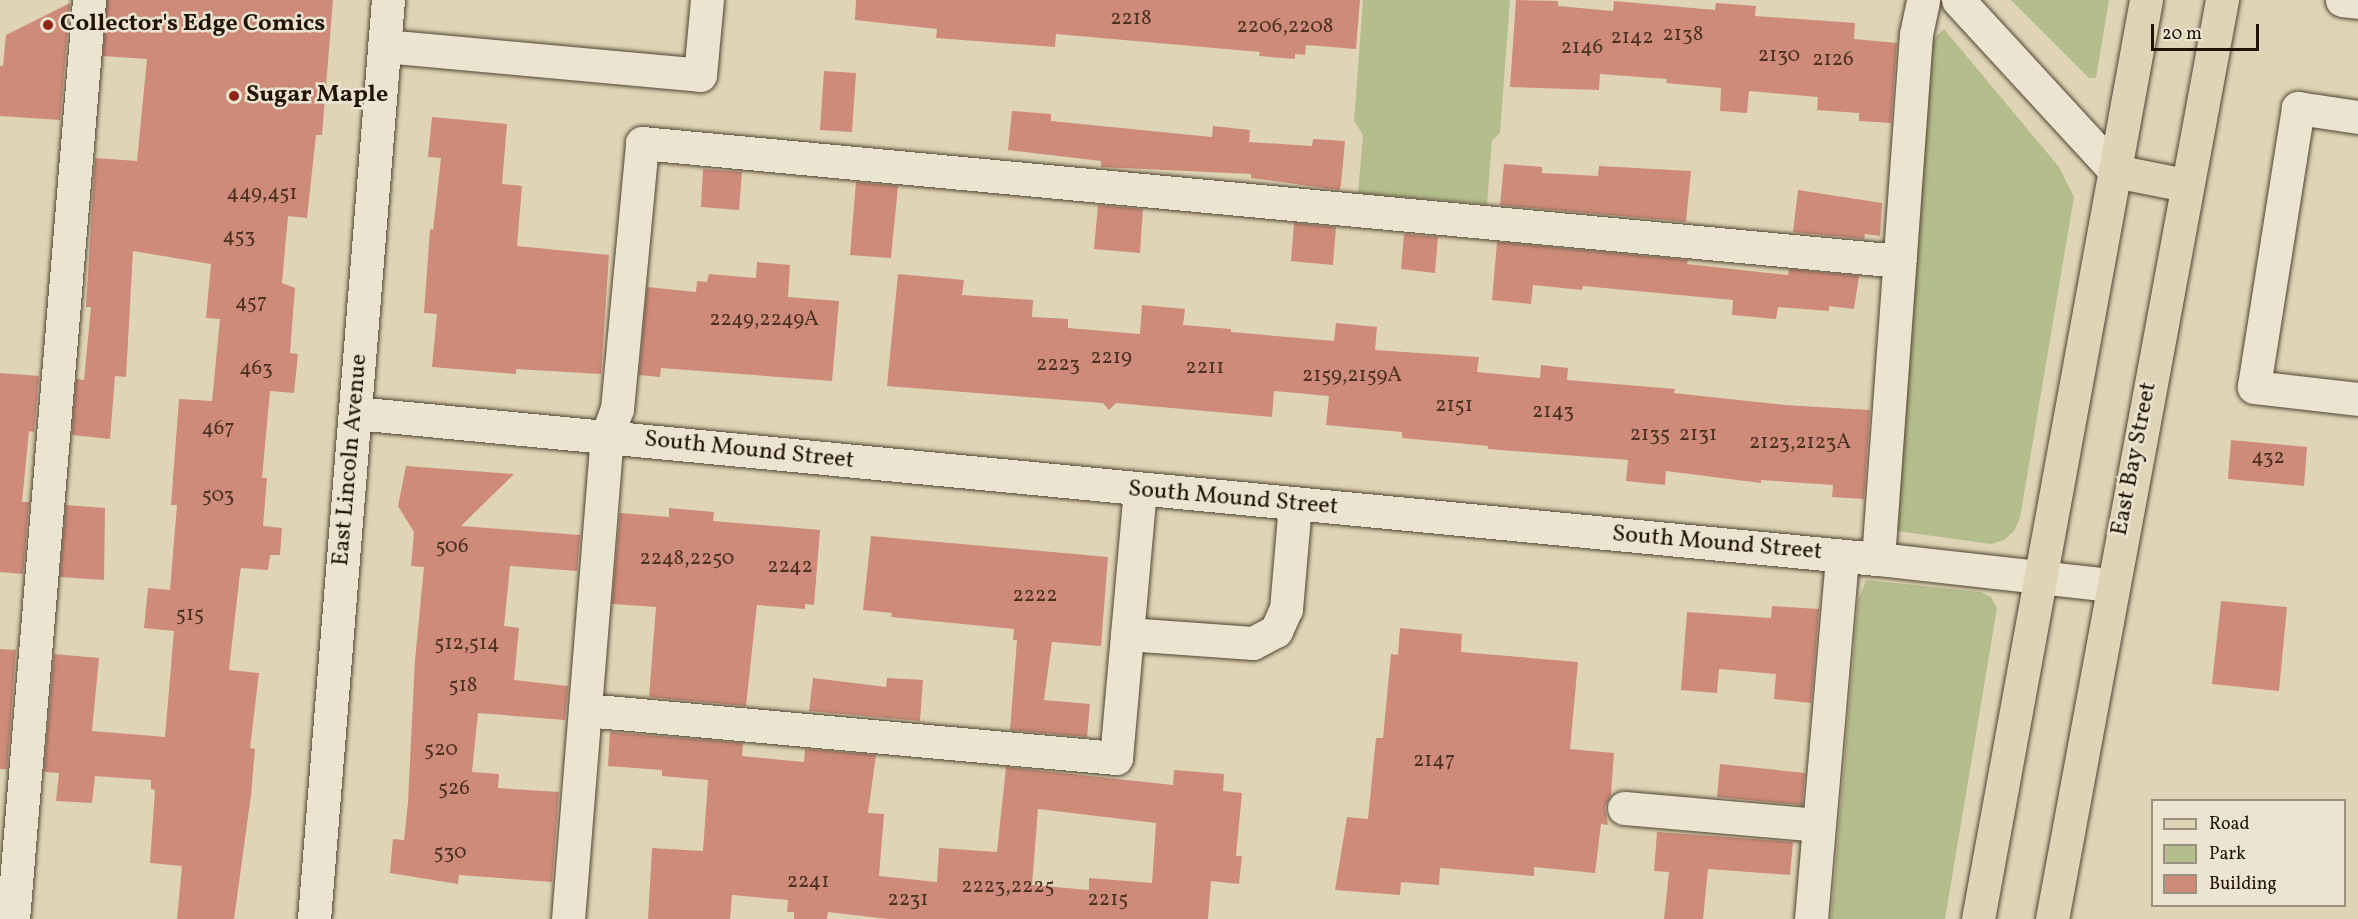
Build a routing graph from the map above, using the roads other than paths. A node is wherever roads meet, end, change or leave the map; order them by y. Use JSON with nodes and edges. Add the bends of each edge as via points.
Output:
{"nodes":[{"id":1,"x":89,"y":0,"type":"edge"},
{"id":2,"x":388,"y":0,"type":"edge"},
{"id":3,"x":707,"y":0,"type":"edge"},
{"id":4,"x":1923,"y":0,"type":"edge"},
{"id":5,"x":1958,"y":0,"type":"edge"},
{"id":6,"x":2146,"y":0,"type":"edge"},
{"id":7,"x":2223,"y":0,"type":"edge"},
{"id":8,"x":2342,"y":0,"type":"edge"},
{"id":9,"x":2358,"y":2,"type":"edge"},
{"id":10,"x":384,"y":46,"type":"junction"},
{"id":11,"x":2358,"y":117,"type":"edge"},
{"id":12,"x":2115,"y":171,"type":"junction"},
{"id":13,"x":2185,"y":185,"type":"junction"},
{"id":14,"x":1899,"y":261,"type":"junction"},
{"id":15,"x":2358,"y":399,"type":"edge"},
{"id":16,"x":355,"y":413,"type":"junction"},
{"id":17,"x":607,"y":436,"type":"junction"},
{"id":18,"x":1140,"y":490,"type":"junction"},
{"id":19,"x":1296,"y":505,"type":"junction"},
{"id":20,"x":1842,"y":556,"type":"junction"},
{"id":21,"x":1878,"y":559,"type":"junction"},
{"id":22,"x":2039,"y":577,"type":"junction"},
{"id":23,"x":2111,"y":585,"type":"junction"},
{"id":24,"x":1127,"y":634,"type":"junction"},
{"id":25,"x":585,"y":710,"type":"junction"},
{"id":26,"x":1623,"y":808,"type":"dead end"},
{"id":27,"x":1818,"y":825,"type":"junction"},
{"id":28,"x":13,"y":919,"type":"edge"},
{"id":29,"x":314,"y":919,"type":"edge"},
{"id":30,"x":568,"y":919,"type":"edge"},
{"id":31,"x":1810,"y":919,"type":"edge"},
{"id":32,"x":1978,"y":919,"type":"edge"},
{"id":33,"x":2052,"y":919,"type":"edge"}],
"edges":[{"from":1,"to":28,"type":"street"},
{"from":2,"to":10,"type":"street","name":"East Lincoln Avenue"},
{"from":3,"to":10,"type":"street","via":[[700,75]]},
{"from":4,"to":14,"type":"street"},
{"from":5,"to":12,"type":"street"},
{"from":6,"to":12,"type":"main road"},
{"from":7,"to":13,"type":"main road","name":"East Bay Street"},
{"from":8,"to":9,"type":"street"},
{"from":10,"to":16,"type":"street","name":"East Lincoln Avenue"},
{"from":11,"to":15,"type":"street","via":[[2298,108],[2254,387]]},
{"from":12,"to":13,"type":"main road"},
{"from":12,"to":22,"type":"main road"},
{"from":13,"to":23,"type":"main road","name":"East Bay Street"},
{"from":14,"to":17,"type":"street","via":[[642,142],[617,409]]},
{"from":14,"to":21,"type":"street"},
{"from":16,"to":17,"type":"street","name":"South Mound Street"},
{"from":16,"to":29,"type":"street","name":"East Lincoln Avenue"},
{"from":17,"to":18,"type":"street","name":"South Mound Street"},
{"from":17,"to":25,"type":"street"},
{"from":18,"to":19,"type":"street","name":"South Mound Street"},
{"from":18,"to":24,"type":"street"},
{"from":19,"to":20,"type":"street","name":"South Mound Street"},
{"from":19,"to":24,"type":"street","via":[[1286,609],[1276,631],[1252,643]]},
{"from":20,"to":21,"type":"street","name":"South Mound Street"},
{"from":20,"to":27,"type":"street"},
{"from":21,"to":22,"type":"street","name":"South Mound Street"},
{"from":22,"to":23,"type":"street","name":"South Mound Street"},
{"from":22,"to":32,"type":"main road"},
{"from":23,"to":33,"type":"main road","name":"East Bay Street"},
{"from":24,"to":25,"type":"street","via":[[1116,758]]},
{"from":25,"to":30,"type":"street"},
{"from":26,"to":27,"type":"street"},
{"from":27,"to":31,"type":"street"}]}
